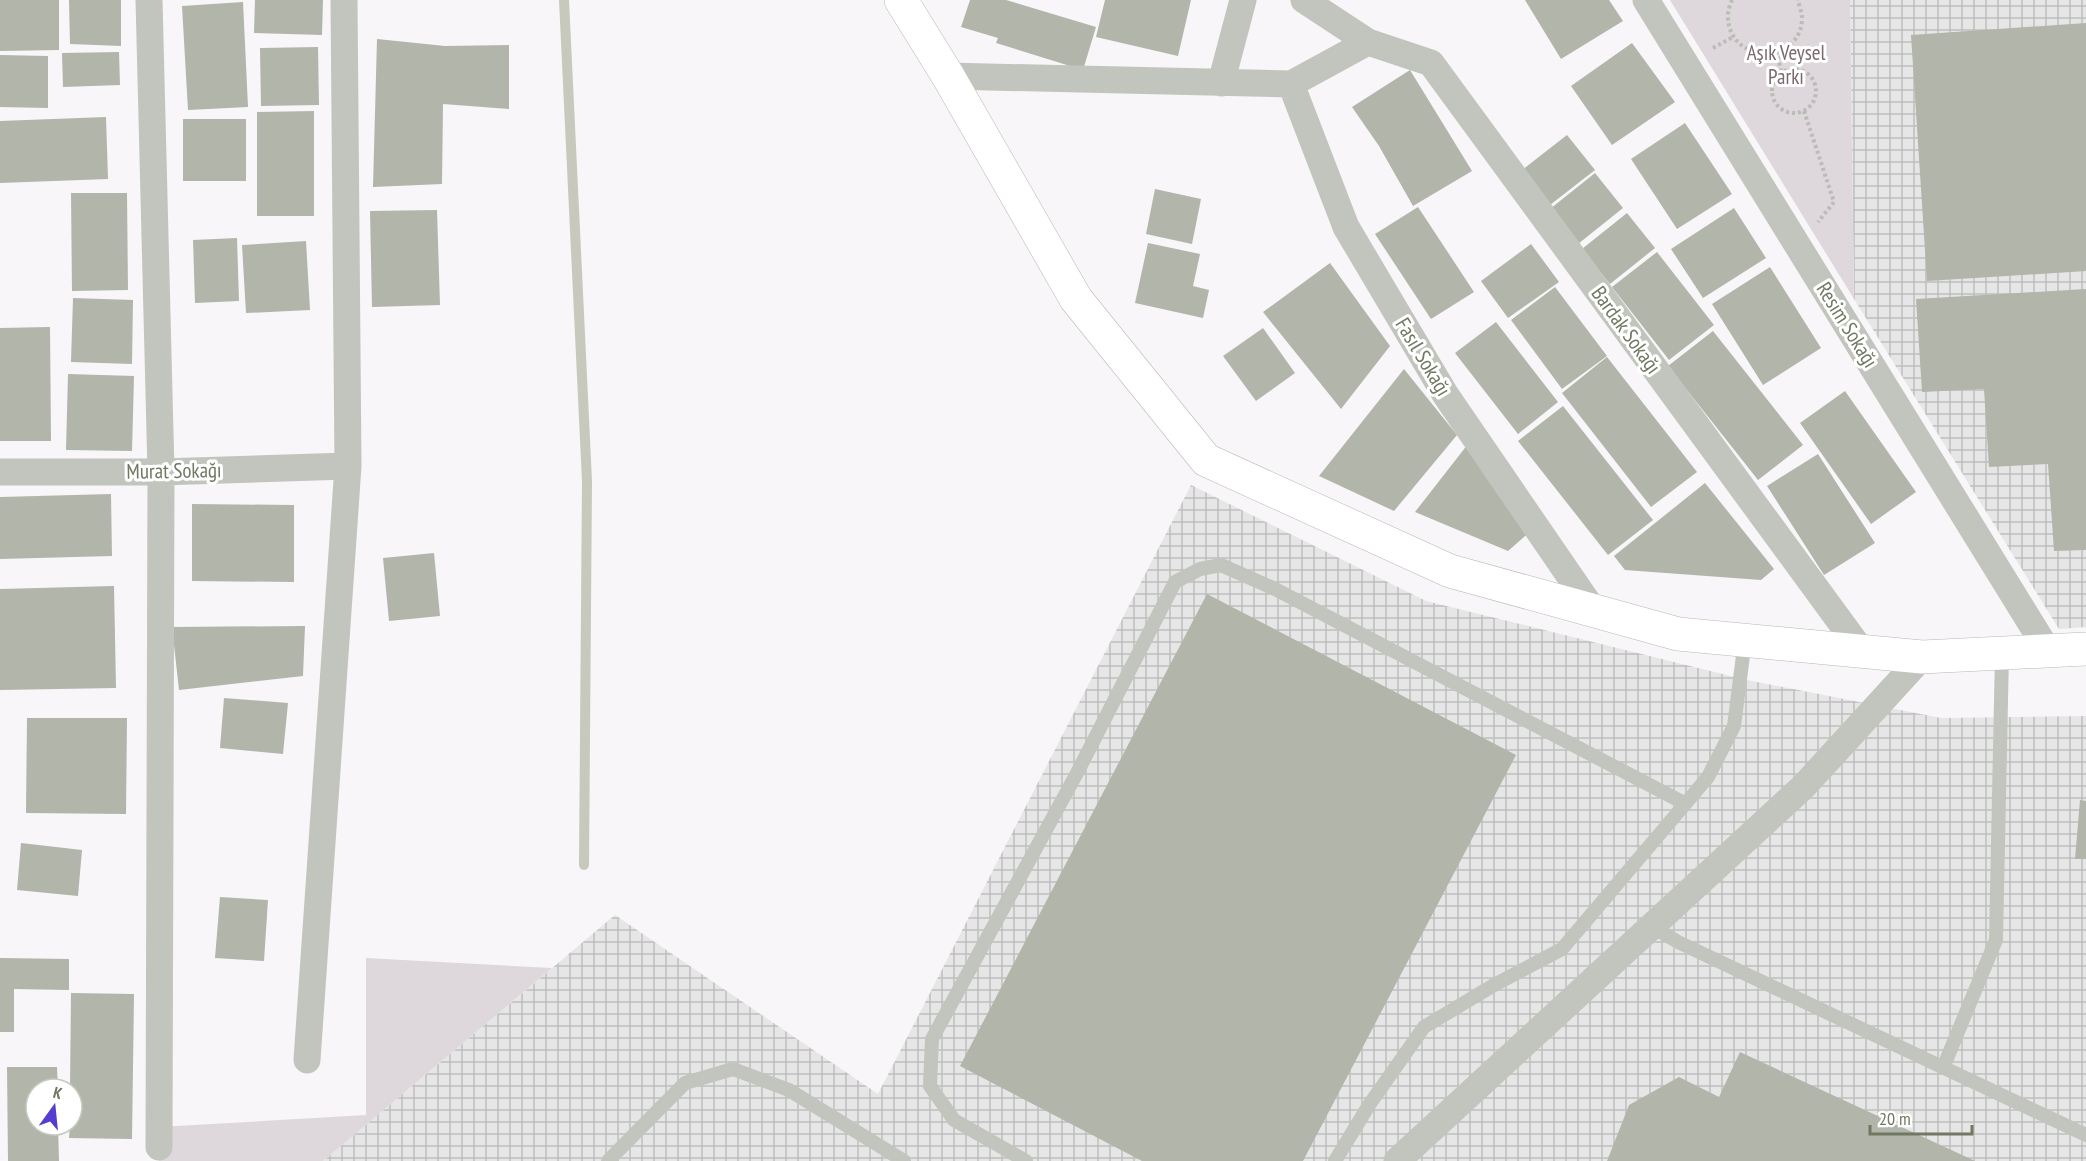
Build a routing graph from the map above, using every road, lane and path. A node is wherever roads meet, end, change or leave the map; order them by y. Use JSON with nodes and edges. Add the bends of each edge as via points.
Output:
{"nodes":[{"id":1,"x":149,"y":0,"type":"edge"},
{"id":2,"x":344,"y":0,"type":"edge"},
{"id":3,"x":901,"y":0,"type":"edge"},
{"id":4,"x":1243,"y":0,"type":"edge"},
{"id":5,"x":1304,"y":0,"type":"edge"},
{"id":6,"x":1646,"y":0,"type":"edge"},
{"id":7,"x":1732,"y":0,"type":"edge"},
{"id":8,"x":1798,"y":0,"type":"edge"},
{"id":9,"x":1368,"y":42,"type":"junction"},
{"id":10,"x":1777,"y":51,"type":"junction"},
{"id":11,"x":1781,"y":72,"type":"junction"},
{"id":12,"x":948,"y":76,"type":"junction"},
{"id":13,"x":1221,"y":83,"type":"junction"},
{"id":14,"x":1291,"y":84,"type":"junction"},
{"id":15,"x":1804,"y":111,"type":"junction"},
{"id":16,"x":1798,"y":246,"type":"junction"},
{"id":17,"x":348,"y":466,"type":"junction"},
{"id":18,"x":0,"y":472,"type":"edge"},
{"id":19,"x":161,"y":472,"type":"junction"},
{"id":20,"x":1593,"y":610,"type":"junction"},
{"id":21,"x":1745,"y":640,"type":"junction"},
{"id":22,"x":2086,"y":649,"type":"edge"},
{"id":23,"x":1861,"y":650,"type":"junction"},
{"id":24,"x":2048,"y":651,"type":"junction"},
{"id":25,"x":2002,"y":653,"type":"junction"},
{"id":26,"x":1922,"y":657,"type":"junction"},
{"id":27,"x":1684,"y":803,"type":"junction"},
{"id":28,"x":1651,"y":926,"type":"junction"},
{"id":29,"x":308,"y":1060,"type":"dead end"},
{"id":30,"x":1943,"y":1068,"type":"junction"},
{"id":31,"x":2086,"y":1136,"type":"edge"},
{"id":32,"x":159,"y":1147,"type":"dead end"},
{"id":33,"x":1405,"y":1159,"type":"edge"},
{"id":34,"x":608,"y":1161,"type":"edge"},
{"id":35,"x":904,"y":1161,"type":"edge"},
{"id":36,"x":1026,"y":1161,"type":"edge"},
{"id":37,"x":1335,"y":1161,"type":"edge"}],
"edges":[{"from":1,"to":19,"type":"street"},
{"from":2,"to":17,"type":"street"},
{"from":3,"to":12,"type":"main road"},
{"from":4,"to":13,"type":"street"},
{"from":5,"to":9,"type":"street","name":"Bardak Sokağı"},
{"from":6,"to":16,"type":"street","name":"Resim Sokağı"},
{"from":7,"to":10,"type":"path","via":[[1728,18],[1734,38],[1747,50],[1765,54]]},
{"from":8,"to":10,"type":"path","via":[[1802,19],[1797,37]]},
{"from":9,"to":14,"type":"street"},
{"from":9,"to":23,"type":"street","name":"Bardak Sokağı","via":[[1431,63]]},
{"from":10,"to":11,"type":"path"},
{"from":11,"to":15,"type":"path","via":[[1774,81],[1775,102],[1783,110]]},
{"from":11,"to":15,"type":"path","via":[[1805,71],[1814,79],[1813,103]]},
{"from":12,"to":13,"type":"street"},
{"from":12,"to":20,"type":"main road","via":[[1076,299],[1206,460],[1450,570]]},
{"from":13,"to":14,"type":"street"},
{"from":14,"to":20,"type":"street","name":"Fasıl Sokağı","via":[[1346,227],[1445,394]]},
{"from":15,"to":16,"type":"path","via":[[1834,202]]},
{"from":16,"to":24,"type":"street","name":"Resim Sokağı"},
{"from":17,"to":19,"type":"street","name":"Murat Sokağı"},
{"from":17,"to":29,"type":"street"},
{"from":18,"to":19,"type":"street","name":"Murat Sokağı"},
{"from":19,"to":32,"type":"street"},
{"from":20,"to":21,"type":"main road","via":[[1678,634]]},
{"from":21,"to":23,"type":"main road"},
{"from":21,"to":27,"type":"lane","via":[[1734,726],[1708,777]]},
{"from":22,"to":24,"type":"main road"},
{"from":23,"to":26,"type":"main road"},
{"from":24,"to":25,"type":"main road"},
{"from":25,"to":26,"type":"main road"},
{"from":25,"to":30,"type":"lane","via":[[1996,940]]},
{"from":26,"to":28,"type":"street","via":[[1804,786]]},
{"from":27,"to":36,"type":"lane","via":[[1273,588],[1221,565],[1200,569],[1175,582],[932,1040],[930,1086],[954,1120]]},
{"from":27,"to":37,"type":"lane","via":[[1562,949],[1424,1027]]},
{"from":28,"to":30,"type":"lane"},
{"from":28,"to":33,"type":"street"},
{"from":30,"to":31,"type":"lane"},
{"from":34,"to":35,"type":"lane","via":[[685,1083],[733,1069],[789,1090]]}]}
